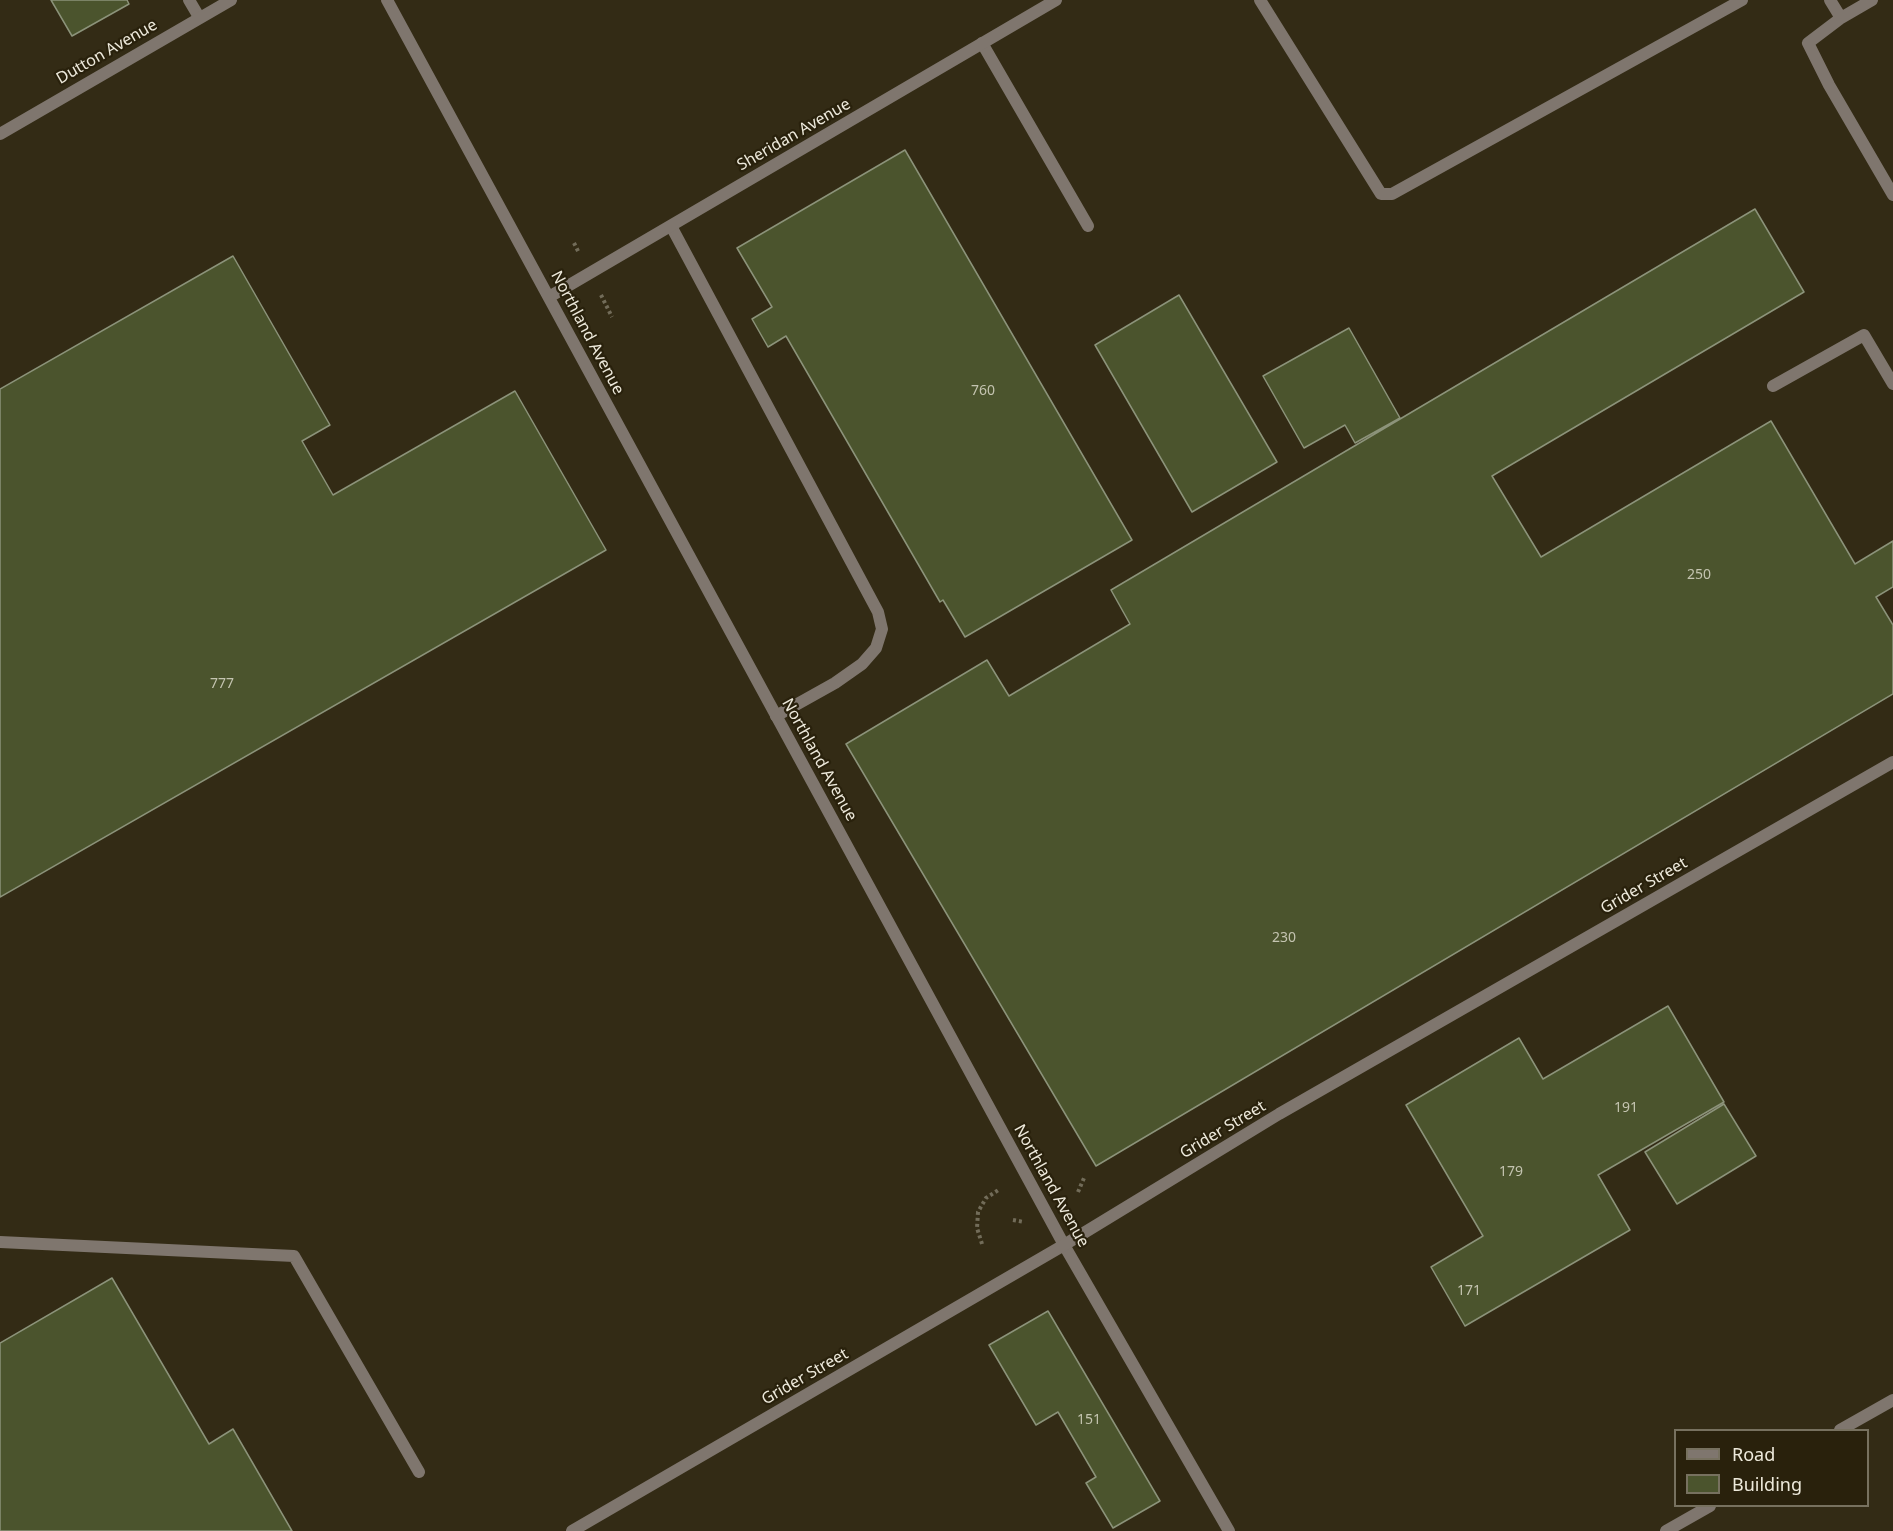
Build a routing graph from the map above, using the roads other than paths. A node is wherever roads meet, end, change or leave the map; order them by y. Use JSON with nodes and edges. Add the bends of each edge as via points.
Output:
{"nodes":[{"id":1,"x":189,"y":0,"type":"edge"},
{"id":2,"x":231,"y":0,"type":"edge"},
{"id":3,"x":387,"y":0,"type":"edge"},
{"id":4,"x":1056,"y":0,"type":"edge"},
{"id":5,"x":1260,"y":0,"type":"edge"},
{"id":6,"x":1742,"y":0,"type":"edge"},
{"id":7,"x":1830,"y":0,"type":"edge"},
{"id":8,"x":1872,"y":0,"type":"edge"},
{"id":9,"x":199,"y":17,"type":"junction"},
{"id":10,"x":1841,"y":18,"type":"junction"},
{"id":11,"x":982,"y":43,"type":"junction"},
{"id":12,"x":0,"y":134,"type":"edge"},
{"id":13,"x":1893,"y":195,"type":"edge"},
{"id":14,"x":671,"y":226,"type":"junction"},
{"id":15,"x":1088,"y":226,"type":"dead end"},
{"id":16,"x":549,"y":297,"type":"junction"},
{"id":17,"x":1893,"y":384,"type":"edge"},
{"id":18,"x":1773,"y":386,"type":"dead end"},
{"id":19,"x":776,"y":716,"type":"junction"},
{"id":20,"x":1893,"y":762,"type":"edge"},
{"id":21,"x":0,"y":1242,"type":"edge"},
{"id":22,"x":1064,"y":1245,"type":"junction"},
{"id":23,"x":1893,"y":1400,"type":"edge"},
{"id":24,"x":1843,"y":1429,"type":"edge"},
{"id":25,"x":419,"y":1472,"type":"dead end"},
{"id":26,"x":1708,"y":1507,"type":"edge"},
{"id":27,"x":572,"y":1531,"type":"edge"},
{"id":28,"x":1229,"y":1531,"type":"edge"},
{"id":29,"x":1666,"y":1531,"type":"edge"}],
"edges":[{"from":1,"to":9,"type":"street"},
{"from":2,"to":9,"type":"street","name":"Dutton Avenue"},
{"from":3,"to":16,"type":"street","name":"Northland Avenue"},
{"from":4,"to":11,"type":"street","name":"Sheridan Avenue"},
{"from":5,"to":6,"type":"street","via":[[1381,194],[1392,194]]},
{"from":7,"to":10,"type":"street"},
{"from":8,"to":10,"type":"street"},
{"from":9,"to":12,"type":"street","name":"Dutton Avenue"},
{"from":10,"to":13,"type":"street","via":[[1808,43]]},
{"from":11,"to":14,"type":"street","name":"Sheridan Avenue"},
{"from":11,"to":15,"type":"street"},
{"from":14,"to":16,"type":"street","name":"Sheridan Avenue"},
{"from":14,"to":19,"type":"street","via":[[878,612],[882,629],[876,648],[862,664]]},
{"from":16,"to":19,"type":"street","name":"Northland Avenue"},
{"from":17,"to":18,"type":"street","via":[[1864,335]]},
{"from":19,"to":22,"type":"street","name":"Northland Avenue"},
{"from":20,"to":22,"type":"street","name":"Grider Street","via":[[1279,1114]]},
{"from":21,"to":25,"type":"street","via":[[294,1256]]},
{"from":22,"to":27,"type":"street","name":"Grider Street"},
{"from":22,"to":28,"type":"street","name":"Northland Avenue"},
{"from":23,"to":24,"type":"street"},
{"from":26,"to":29,"type":"street"}]}
